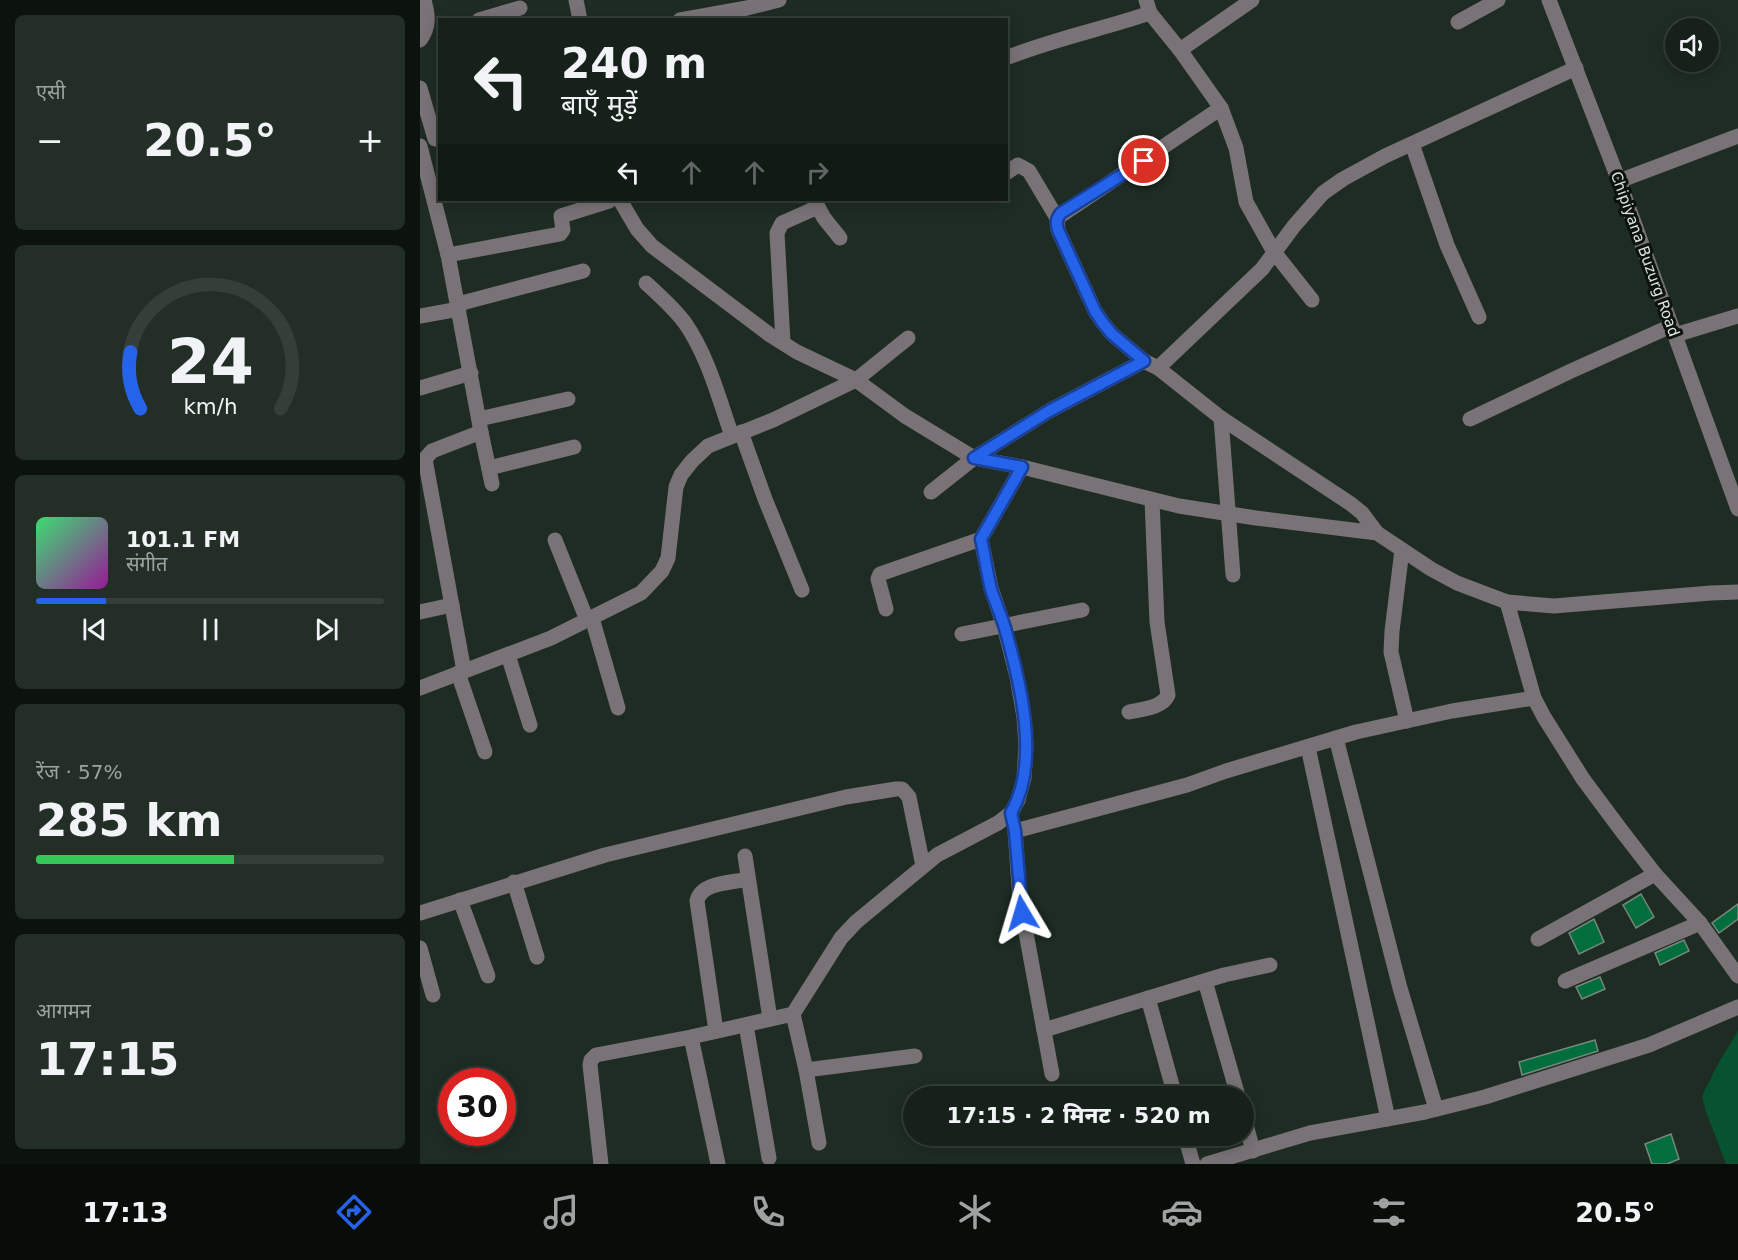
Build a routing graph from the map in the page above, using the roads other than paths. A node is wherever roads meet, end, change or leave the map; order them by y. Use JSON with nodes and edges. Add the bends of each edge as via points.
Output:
{"nodes":[{"id":1,"x":424,"y":0,"type":"edge"},
{"id":2,"x":576,"y":0,"type":"edge"},
{"id":3,"x":779,"y":0,"type":"edge"},
{"id":4,"x":1252,"y":0,"type":"edge"},
{"id":5,"x":1498,"y":0,"type":"edge"},
{"id":6,"x":1550,"y":0,"type":"edge"},
{"id":7,"x":1148,"y":6,"type":"edge"},
{"id":8,"x":520,"y":8,"type":"dead end"},
{"id":9,"x":747,"y":9,"type":"edge"},
{"id":10,"x":486,"y":18,"type":"edge"},
{"id":11,"x":580,"y":18,"type":"edge"},
{"id":12,"x":692,"y":18,"type":"edge"},
{"id":13,"x":1458,"y":22,"type":"dead end"},
{"id":14,"x":438,"y":31,"type":"edge"},
{"id":15,"x":422,"y":37,"type":"edge"},
{"id":16,"x":1180,"y":50,"type":"junction"},
{"id":17,"x":1008,"y":57,"type":"edge"},
{"id":18,"x":1576,"y":68,"type":"junction"},
{"id":19,"x":420,"y":87,"type":"edge"},
{"id":20,"x":1221,"y":108,"type":"junction"},
{"id":21,"x":1738,"y":136,"type":"edge"},
{"id":22,"x":432,"y":139,"type":"edge"},
{"id":23,"x":1412,"y":144,"type":"junction"},
{"id":24,"x":420,"y":146,"type":"edge"},
{"id":25,"x":1008,"y":172,"type":"edge"},
{"id":26,"x":1619,"y":182,"type":"junction"},
{"id":27,"x":612,"y":201,"type":"edge"},
{"id":28,"x":616,"y":201,"type":"edge"},
{"id":29,"x":816,"y":203,"type":"edge"},
{"id":30,"x":1057,"y":218,"type":"junction"},
{"id":31,"x":840,"y":238,"type":"dead end"},
{"id":32,"x":1274,"y":252,"type":"junction"},
{"id":33,"x":448,"y":255,"type":"junction"},
{"id":34,"x":583,"y":271,"type":"dead end"},
{"id":35,"x":646,"y":283,"type":"dead end"},
{"id":36,"x":1312,"y":300,"type":"dead end"},
{"id":37,"x":459,"y":306,"type":"junction"},
{"id":38,"x":420,"y":316,"type":"edge"},
{"id":39,"x":1738,"y":316,"type":"edge"},
{"id":40,"x":1479,"y":317,"type":"dead end"},
{"id":41,"x":1673,"y":331,"type":"junction"},
{"id":42,"x":908,"y":338,"type":"dead end"},
{"id":43,"x":783,"y":342,"type":"junction"},
{"id":44,"x":1151,"y":364,"type":"junction"},
{"id":45,"x":471,"y":373,"type":"junction"},
{"id":46,"x":856,"y":380,"type":"junction"},
{"id":47,"x":420,"y":388,"type":"edge"},
{"id":48,"x":568,"y":399,"type":"dead end"},
{"id":49,"x":1221,"y":418,"type":"junction"},
{"id":50,"x":1470,"y":419,"type":"dead end"},
{"id":51,"x":480,"y":425,"type":"junction"},
{"id":52,"x":737,"y":434,"type":"junction"},
{"id":53,"x":574,"y":447,"type":"dead end"},
{"id":54,"x":974,"y":458,"type":"junction"},
{"id":55,"x":1022,"y":467,"type":"junction"},
{"id":56,"x":489,"y":468,"type":"junction"},
{"id":57,"x":492,"y":484,"type":"dead end"},
{"id":58,"x":931,"y":492,"type":"dead end"},
{"id":59,"x":1152,"y":500,"type":"junction"},
{"id":60,"x":1738,"y":509,"type":"edge"},
{"id":61,"x":1228,"y":514,"type":"junction"},
{"id":62,"x":1377,"y":533,"type":"junction"},
{"id":63,"x":981,"y":539,"type":"junction"},
{"id":64,"x":555,"y":540,"type":"dead end"},
{"id":65,"x":1402,"y":550,"type":"junction"},
{"id":66,"x":1233,"y":575,"type":"dead end"},
{"id":67,"x":802,"y":590,"type":"dead end"},
{"id":68,"x":1738,"y":592,"type":"edge"},
{"id":69,"x":1507,"y":602,"type":"junction"},
{"id":70,"x":452,"y":605,"type":"junction"},
{"id":71,"x":886,"y":609,"type":"dead end"},
{"id":72,"x":1082,"y":610,"type":"dead end"},
{"id":73,"x":420,"y":612,"type":"edge"},
{"id":74,"x":590,"y":619,"type":"junction"},
{"id":75,"x":1004,"y":626,"type":"junction"},
{"id":76,"x":962,"y":634,"type":"dead end"},
{"id":77,"x":508,"y":655,"type":"junction"},
{"id":78,"x":461,"y":672,"type":"junction"},
{"id":79,"x":420,"y":688,"type":"edge"},
{"id":80,"x":1534,"y":698,"type":"junction"},
{"id":81,"x":618,"y":708,"type":"dead end"},
{"id":82,"x":1130,"y":712,"type":"dead end"},
{"id":83,"x":1407,"y":721,"type":"junction"},
{"id":84,"x":531,"y":725,"type":"dead end"},
{"id":85,"x":1336,"y":738,"type":"junction"},
{"id":86,"x":1308,"y":747,"type":"junction"},
{"id":87,"x":485,"y":752,"type":"dead end"},
{"id":88,"x":1011,"y":813,"type":"junction"},
{"id":89,"x":1015,"y":831,"type":"junction"},
{"id":90,"x":745,"y":856,"type":"dead end"},
{"id":91,"x":923,"y":866,"type":"junction"},
{"id":92,"x":1655,"y":874,"type":"junction"},
{"id":93,"x":748,"y":879,"type":"junction"},
{"id":94,"x":514,"y":882,"type":"junction"},
{"id":95,"x":460,"y":900,"type":"junction"},
{"id":96,"x":420,"y":913,"type":"edge"},
{"id":97,"x":1700,"y":923,"type":"junction"},
{"id":98,"x":1538,"y":939,"type":"dead end"},
{"id":99,"x":420,"y":948,"type":"edge"},
{"id":100,"x":537,"y":957,"type":"dead end"},
{"id":101,"x":1270,"y":965,"type":"dead end"},
{"id":102,"x":489,"y":976,"type":"dead end"},
{"id":103,"x":1738,"y":976,"type":"edge"},
{"id":104,"x":1205,"y":981,"type":"junction"},
{"id":105,"x":1565,"y":981,"type":"dead end"},
{"id":106,"x":433,"y":995,"type":"dead end"},
{"id":107,"x":1148,"y":998,"type":"junction"},
{"id":108,"x":1738,"y":1007,"type":"edge"},
{"id":109,"x":793,"y":1014,"type":"junction"},
{"id":110,"x":770,"y":1019,"type":"junction"},
{"id":111,"x":746,"y":1025,"type":"junction"},
{"id":112,"x":1044,"y":1030,"type":"junction"},
{"id":113,"x":716,"y":1031,"type":"junction"},
{"id":114,"x":691,"y":1037,"type":"junction"},
{"id":115,"x":915,"y":1056,"type":"dead end"},
{"id":116,"x":806,"y":1071,"type":"junction"},
{"id":117,"x":1052,"y":1074,"type":"dead end"},
{"id":118,"x":1171,"y":1086,"type":"edge"},
{"id":119,"x":1235,"y":1086,"type":"edge"},
{"id":120,"x":1436,"y":1109,"type":"junction"},
{"id":121,"x":1388,"y":1119,"type":"junction"},
{"id":122,"x":819,"y":1143,"type":"dead end"},
{"id":123,"x":1188,"y":1146,"type":"edge"},
{"id":124,"x":1252,"y":1146,"type":"edge"},
{"id":125,"x":1253,"y":1151,"type":"junction"},
{"id":126,"x":769,"y":1158,"type":"dead end"},
{"id":127,"x":601,"y":1164,"type":"edge"},
{"id":128,"x":718,"y":1164,"type":"edge"},
{"id":129,"x":1193,"y":1164,"type":"edge"},
{"id":130,"x":1207,"y":1164,"type":"edge"}],
"edges":[{"from":1,"to":15,"type":"street","via":[[428,20]]},
{"from":2,"to":11,"type":"street"},
{"from":3,"to":9,"type":"street"},
{"from":4,"to":16,"type":"street"},
{"from":5,"to":13,"type":"street"},
{"from":6,"to":18,"type":"street","name":"Chipiyana Buzurg Road"},
{"from":7,"to":16,"type":"street"},
{"from":7,"to":17,"type":"street","via":[[1113,25]]},
{"from":8,"to":10,"type":"street"},
{"from":9,"to":12,"type":"street"},
{"from":14,"to":15,"type":"street"},
{"from":16,"to":20,"type":"street"},
{"from":18,"to":23,"type":"street"},
{"from":18,"to":26,"type":"street","name":"Chipiyana Buzurg Road"},
{"from":19,"to":22,"type":"street"},
{"from":20,"to":30,"type":"street"},
{"from":20,"to":32,"type":"street","via":[[1236,148],[1246,202]]},
{"from":21,"to":26,"type":"street"},
{"from":23,"to":32,"type":"street","via":[[1323,193]]},
{"from":23,"to":40,"type":"street","via":[[1447,245]]},
{"from":24,"to":33,"type":"street"},
{"from":25,"to":30,"type":"street","via":[[1018,165],[1029,171]]},
{"from":26,"to":41,"type":"street","name":"Chipiyana Buzurg Road"},
{"from":27,"to":33,"type":"street","via":[[561,216],[560,234]]},
{"from":28,"to":43,"type":"street","via":[[651,246]]},
{"from":29,"to":31,"type":"street"},
{"from":29,"to":43,"type":"street","via":[[783,223],[777,233]]},
{"from":30,"to":44,"type":"street","via":[[1058,230],[1095,311],[1112,334]]},
{"from":32,"to":36,"type":"street"},
{"from":32,"to":44,"type":"street","via":[[1262,269]]},
{"from":33,"to":37,"type":"street"},
{"from":34,"to":37,"type":"street"},
{"from":35,"to":52,"type":"street","via":[[692,334]]},
{"from":37,"to":38,"type":"street"},
{"from":37,"to":45,"type":"street"},
{"from":39,"to":41,"type":"street"},
{"from":41,"to":50,"type":"street","via":[[1551,380]]},
{"from":41,"to":60,"type":"street","name":"Chipiyana Buzurg Road"},
{"from":42,"to":46,"type":"street"},
{"from":43,"to":46,"type":"street"},
{"from":44,"to":49,"type":"street"},
{"from":44,"to":54,"type":"street","via":[[1049,411]]},
{"from":45,"to":47,"type":"street"},
{"from":45,"to":51,"type":"street"},
{"from":46,"to":52,"type":"street"},
{"from":46,"to":54,"type":"street","via":[[920,426]]},
{"from":48,"to":51,"type":"street"},
{"from":49,"to":61,"type":"street"},
{"from":49,"to":62,"type":"street","via":[[1351,504]]},
{"from":51,"to":56,"type":"street"},
{"from":51,"to":70,"type":"street","via":[[432,451],[425,459]]},
{"from":52,"to":67,"type":"street"},
{"from":52,"to":74,"type":"street","via":[[708,446],[681,475],[676,487],[668,558],[662,571],[640,593]]},
{"from":53,"to":56,"type":"street"},
{"from":54,"to":55,"type":"street"},
{"from":54,"to":58,"type":"street"},
{"from":55,"to":59,"type":"street"},
{"from":55,"to":63,"type":"street"},
{"from":56,"to":57,"type":"street"},
{"from":59,"to":61,"type":"street"},
{"from":59,"to":82,"type":"street","via":[[1157,622],[1168,694],[1160,705]]},
{"from":61,"to":62,"type":"street"},
{"from":61,"to":66,"type":"street"},
{"from":62,"to":65,"type":"street"},
{"from":63,"to":71,"type":"street","via":[[880,574]]},
{"from":63,"to":75,"type":"street"},
{"from":64,"to":74,"type":"street"},
{"from":65,"to":69,"type":"street","via":[[1457,583]]},
{"from":65,"to":83,"type":"street","via":[[1391,652]]},
{"from":68,"to":69,"type":"street","via":[[1554,606]]},
{"from":69,"to":80,"type":"street"},
{"from":70,"to":73,"type":"street"},
{"from":70,"to":78,"type":"street"},
{"from":72,"to":75,"type":"street"},
{"from":74,"to":77,"type":"street"},
{"from":74,"to":81,"type":"street"},
{"from":75,"to":76,"type":"street"},
{"from":75,"to":88,"type":"street","via":[[1017,676],[1026,746],[1024,778]]},
{"from":77,"to":78,"type":"street"},
{"from":77,"to":84,"type":"street"},
{"from":78,"to":79,"type":"street"},
{"from":78,"to":87,"type":"street"},
{"from":80,"to":83,"type":"street"},
{"from":80,"to":92,"type":"street","via":[[1583,779]]},
{"from":83,"to":85,"type":"street"},
{"from":85,"to":86,"type":"street"},
{"from":85,"to":120,"type":"street","via":[[1400,988]]},
{"from":86,"to":89,"type":"street","via":[[1187,785]]},
{"from":86,"to":121,"type":"street"},
{"from":88,"to":89,"type":"street"},
{"from":88,"to":91,"type":"street"},
{"from":89,"to":112,"type":"street","via":[[1020,900]]},
{"from":90,"to":93,"type":"street"},
{"from":91,"to":94,"type":"street","via":[[909,797],[902,789],[896,789],[846,797],[605,855]]},
{"from":91,"to":109,"type":"street","via":[[840,938]]},
{"from":92,"to":97,"type":"street"},
{"from":92,"to":98,"type":"street"},
{"from":93,"to":110,"type":"street"},
{"from":93,"to":113,"type":"street","via":[[701,891],[697,901]]},
{"from":94,"to":95,"type":"street"},
{"from":94,"to":100,"type":"street"},
{"from":95,"to":96,"type":"street"},
{"from":95,"to":102,"type":"street"},
{"from":97,"to":103,"type":"street"},
{"from":97,"to":105,"type":"street"},
{"from":99,"to":106,"type":"street"},
{"from":101,"to":104,"type":"street"},
{"from":104,"to":107,"type":"street"},
{"from":104,"to":119,"type":"street"},
{"from":107,"to":112,"type":"street"},
{"from":107,"to":118,"type":"street"},
{"from":108,"to":120,"type":"street","via":[[1649,1045]]},
{"from":109,"to":110,"type":"street"},
{"from":109,"to":116,"type":"street"},
{"from":110,"to":111,"type":"street"},
{"from":111,"to":113,"type":"street"},
{"from":111,"to":126,"type":"street"},
{"from":112,"to":117,"type":"street"},
{"from":113,"to":114,"type":"street"},
{"from":114,"to":127,"type":"street","via":[[605,1052],[591,1060]]},
{"from":114,"to":128,"type":"street"},
{"from":115,"to":116,"type":"street"},
{"from":116,"to":122,"type":"street"},
{"from":120,"to":121,"type":"street"},
{"from":121,"to":125,"type":"street","via":[[1310,1133]]},
{"from":123,"to":129,"type":"street"},
{"from":124,"to":125,"type":"street"},
{"from":125,"to":130,"type":"street"}]}
